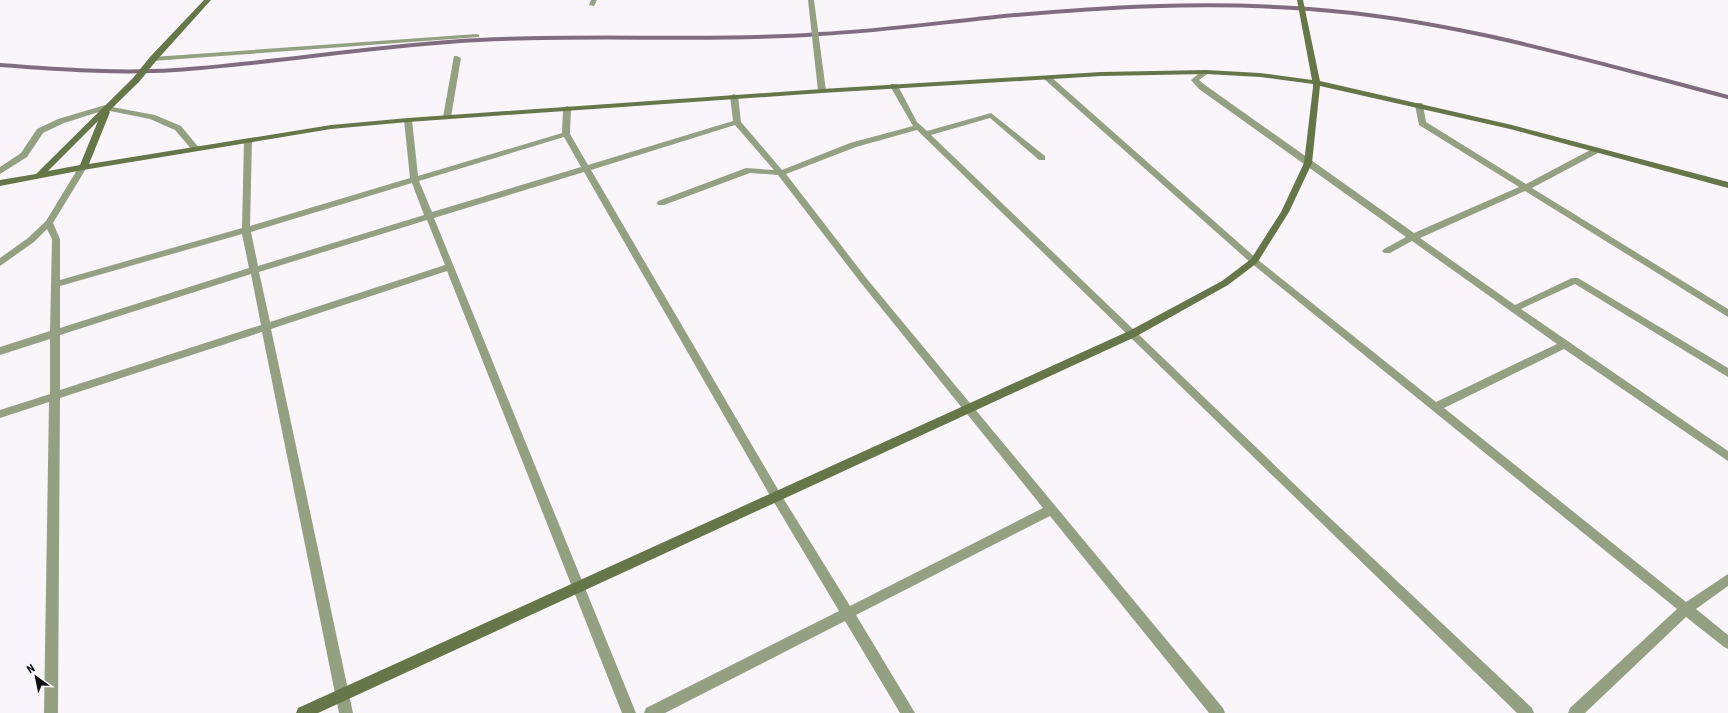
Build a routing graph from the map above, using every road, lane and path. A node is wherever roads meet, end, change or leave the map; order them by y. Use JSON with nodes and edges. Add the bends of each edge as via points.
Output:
{"nodes":[{"id":1,"x":208,"y":0,"type":"edge"},
{"id":2,"x":811,"y":0,"type":"edge"},
{"id":3,"x":1302,"y":6,"type":"edge"},
{"id":4,"x":477,"y":36,"type":"dead end"},
{"id":5,"x":457,"y":58,"type":"dead end"},
{"id":6,"x":151,"y":62,"type":"junction"},
{"id":7,"x":1206,"y":72,"type":"junction"},
{"id":8,"x":1047,"y":78,"type":"junction"},
{"id":9,"x":1316,"y":82,"type":"junction"},
{"id":10,"x":894,"y":86,"type":"junction"},
{"id":11,"x":822,"y":91,"type":"junction"},
{"id":12,"x":734,"y":96,"type":"junction"},
{"id":13,"x":1419,"y":105,"type":"junction"},
{"id":14,"x":110,"y":107,"type":"junction"},
{"id":15,"x":567,"y":108,"type":"junction"},
{"id":16,"x":447,"y":117,"type":"junction"},
{"id":17,"x":408,"y":120,"type":"junction"},
{"id":18,"x":737,"y":122,"type":"junction"},
{"id":19,"x":918,"y":127,"type":"junction"},
{"id":20,"x":566,"y":134,"type":"junction"},
{"id":21,"x":926,"y":134,"type":"junction"},
{"id":22,"x":248,"y":140,"type":"junction"},
{"id":23,"x":196,"y":149,"type":"junction"},
{"id":24,"x":1597,"y":150,"type":"junction"},
{"id":25,"x":1042,"y":158,"type":"dead end"},
{"id":26,"x":1308,"y":163,"type":"junction"},
{"id":27,"x":83,"y":167,"type":"junction"},
{"id":28,"x":586,"y":169,"type":"junction"},
{"id":29,"x":0,"y":171,"type":"edge"},
{"id":30,"x":781,"y":173,"type":"junction"},
{"id":31,"x":39,"y":176,"type":"junction"},
{"id":32,"x":414,"y":178,"type":"junction"},
{"id":33,"x":0,"y":183,"type":"edge"},
{"id":34,"x":1728,"y":185,"type":"edge"},
{"id":35,"x":1525,"y":188,"type":"junction"},
{"id":36,"x":661,"y":203,"type":"dead end"},
{"id":37,"x":429,"y":216,"type":"junction"},
{"id":38,"x":48,"y":223,"type":"junction"},
{"id":39,"x":246,"y":230,"type":"junction"},
{"id":40,"x":1413,"y":237,"type":"junction"},
{"id":41,"x":1387,"y":251,"type":"dead end"},
{"id":42,"x":1254,"y":261,"type":"junction"},
{"id":43,"x":0,"y":263,"type":"edge"},
{"id":44,"x":450,"y":267,"type":"junction"},
{"id":45,"x":254,"y":270,"type":"junction"},
{"id":46,"x":56,"y":284,"type":"junction"},
{"id":47,"x":1514,"y":309,"type":"junction"},
{"id":48,"x":1728,"y":314,"type":"edge"},
{"id":49,"x":266,"y":327,"type":"junction"},
{"id":50,"x":55,"y":334,"type":"junction"},
{"id":51,"x":1132,"y":334,"type":"junction"},
{"id":52,"x":1565,"y":344,"type":"junction"},
{"id":53,"x":0,"y":351,"type":"edge"},
{"id":54,"x":1728,"y":374,"type":"edge"},
{"id":55,"x":54,"y":396,"type":"junction"},
{"id":56,"x":1436,"y":408,"type":"junction"},
{"id":57,"x":969,"y":410,"type":"junction"},
{"id":58,"x":0,"y":414,"type":"edge"},
{"id":59,"x":1728,"y":457,"type":"edge"},
{"id":60,"x":776,"y":496,"type":"junction"},
{"id":61,"x":1051,"y":510,"type":"junction"},
{"id":62,"x":1728,"y":579,"type":"edge"},
{"id":63,"x":579,"y":587,"type":"junction"},
{"id":64,"x":1686,"y":609,"type":"junction"},
{"id":65,"x":847,"y":613,"type":"junction"},
{"id":66,"x":1728,"y":643,"type":"edge"},
{"id":67,"x":343,"y":695,"type":"junction"},
{"id":68,"x":51,"y":713,"type":"edge"},
{"id":69,"x":303,"y":713,"type":"edge"},
{"id":70,"x":346,"y":713,"type":"edge"},
{"id":71,"x":630,"y":713,"type":"edge"},
{"id":72,"x":651,"y":713,"type":"edge"},
{"id":73,"x":908,"y":713,"type":"edge"},
{"id":74,"x":1218,"y":713,"type":"edge"},
{"id":75,"x":1526,"y":713,"type":"edge"},
{"id":76,"x":1575,"y":713,"type":"edge"}],
"edges":[{"from":1,"to":6,"type":"street"},
{"from":2,"to":11,"type":"street"},
{"from":3,"to":9,"type":"street"},
{"from":4,"to":6,"type":"street"},
{"from":5,"to":16,"type":"street"},
{"from":6,"to":14,"type":"street"},
{"from":7,"to":8,"type":"street"},
{"from":7,"to":9,"type":"street","via":[[1260,74]]},
{"from":7,"to":26,"type":"street","via":[[1195,80],[1202,87]]},
{"from":8,"to":10,"type":"street"},
{"from":8,"to":42,"type":"street"},
{"from":9,"to":13,"type":"street"},
{"from":9,"to":26,"type":"street"},
{"from":10,"to":11,"type":"street"},
{"from":10,"to":19,"type":"street"},
{"from":11,"to":12,"type":"street"},
{"from":12,"to":15,"type":"street"},
{"from":12,"to":18,"type":"street"},
{"from":13,"to":24,"type":"street"},
{"from":13,"to":35,"type":"street","via":[[1422,123]]},
{"from":14,"to":23,"type":"street","via":[[152,117],[178,128]]},
{"from":14,"to":27,"type":"street"},
{"from":14,"to":29,"type":"street","via":[[61,121],[40,131],[24,155]]},
{"from":14,"to":31,"type":"street"},
{"from":15,"to":16,"type":"street"},
{"from":15,"to":20,"type":"street"},
{"from":16,"to":17,"type":"street"},
{"from":17,"to":22,"type":"street","via":[[331,127]]},
{"from":17,"to":32,"type":"street"},
{"from":18,"to":28,"type":"street"},
{"from":18,"to":30,"type":"street"},
{"from":19,"to":21,"type":"street"},
{"from":19,"to":30,"type":"street","via":[[853,145]]},
{"from":20,"to":28,"type":"street"},
{"from":20,"to":32,"type":"street"},
{"from":21,"to":25,"type":"street","via":[[991,115]]},
{"from":21,"to":51,"type":"street"},
{"from":22,"to":23,"type":"street"},
{"from":22,"to":39,"type":"street"},
{"from":23,"to":27,"type":"street"},
{"from":24,"to":34,"type":"street"},
{"from":24,"to":35,"type":"street"},
{"from":26,"to":40,"type":"street"},
{"from":26,"to":42,"type":"street","via":[[1285,212]]},
{"from":27,"to":31,"type":"street"},
{"from":27,"to":38,"type":"street"},
{"from":28,"to":37,"type":"street"},
{"from":28,"to":60,"type":"street"},
{"from":30,"to":36,"type":"street","via":[[749,170]]},
{"from":30,"to":57,"type":"street","via":[[864,281]]},
{"from":31,"to":33,"type":"street"},
{"from":32,"to":37,"type":"street"},
{"from":32,"to":39,"type":"street"},
{"from":35,"to":40,"type":"street"},
{"from":35,"to":48,"type":"street"},
{"from":37,"to":44,"type":"street"},
{"from":37,"to":45,"type":"street"},
{"from":38,"to":43,"type":"street","via":[[31,240]]},
{"from":38,"to":46,"type":"street","via":[[56,239]]},
{"from":39,"to":45,"type":"street"},
{"from":39,"to":46,"type":"street"},
{"from":40,"to":41,"type":"street"},
{"from":40,"to":47,"type":"street"},
{"from":42,"to":51,"type":"street","via":[[1218,286]]},
{"from":42,"to":56,"type":"street"},
{"from":44,"to":49,"type":"street"},
{"from":44,"to":63,"type":"street"},
{"from":45,"to":49,"type":"street"},
{"from":45,"to":50,"type":"street"},
{"from":46,"to":50,"type":"street"},
{"from":47,"to":52,"type":"street"},
{"from":47,"to":54,"type":"street","via":[[1575,280]]},
{"from":49,"to":55,"type":"street"},
{"from":49,"to":67,"type":"street"},
{"from":50,"to":53,"type":"street"},
{"from":50,"to":55,"type":"street"},
{"from":51,"to":57,"type":"street"},
{"from":51,"to":75,"type":"street"},
{"from":52,"to":56,"type":"street"},
{"from":52,"to":59,"type":"street"},
{"from":55,"to":58,"type":"street"},
{"from":55,"to":68,"type":"street"},
{"from":56,"to":64,"type":"street"},
{"from":57,"to":60,"type":"street"},
{"from":57,"to":61,"type":"street"},
{"from":60,"to":63,"type":"street"},
{"from":60,"to":65,"type":"street"},
{"from":61,"to":65,"type":"street"},
{"from":61,"to":74,"type":"street"},
{"from":62,"to":64,"type":"street"},
{"from":63,"to":67,"type":"street"},
{"from":63,"to":71,"type":"street"},
{"from":64,"to":66,"type":"street"},
{"from":64,"to":76,"type":"street"},
{"from":65,"to":72,"type":"street"},
{"from":65,"to":73,"type":"street"},
{"from":67,"to":69,"type":"street"},
{"from":67,"to":70,"type":"street"}]}
